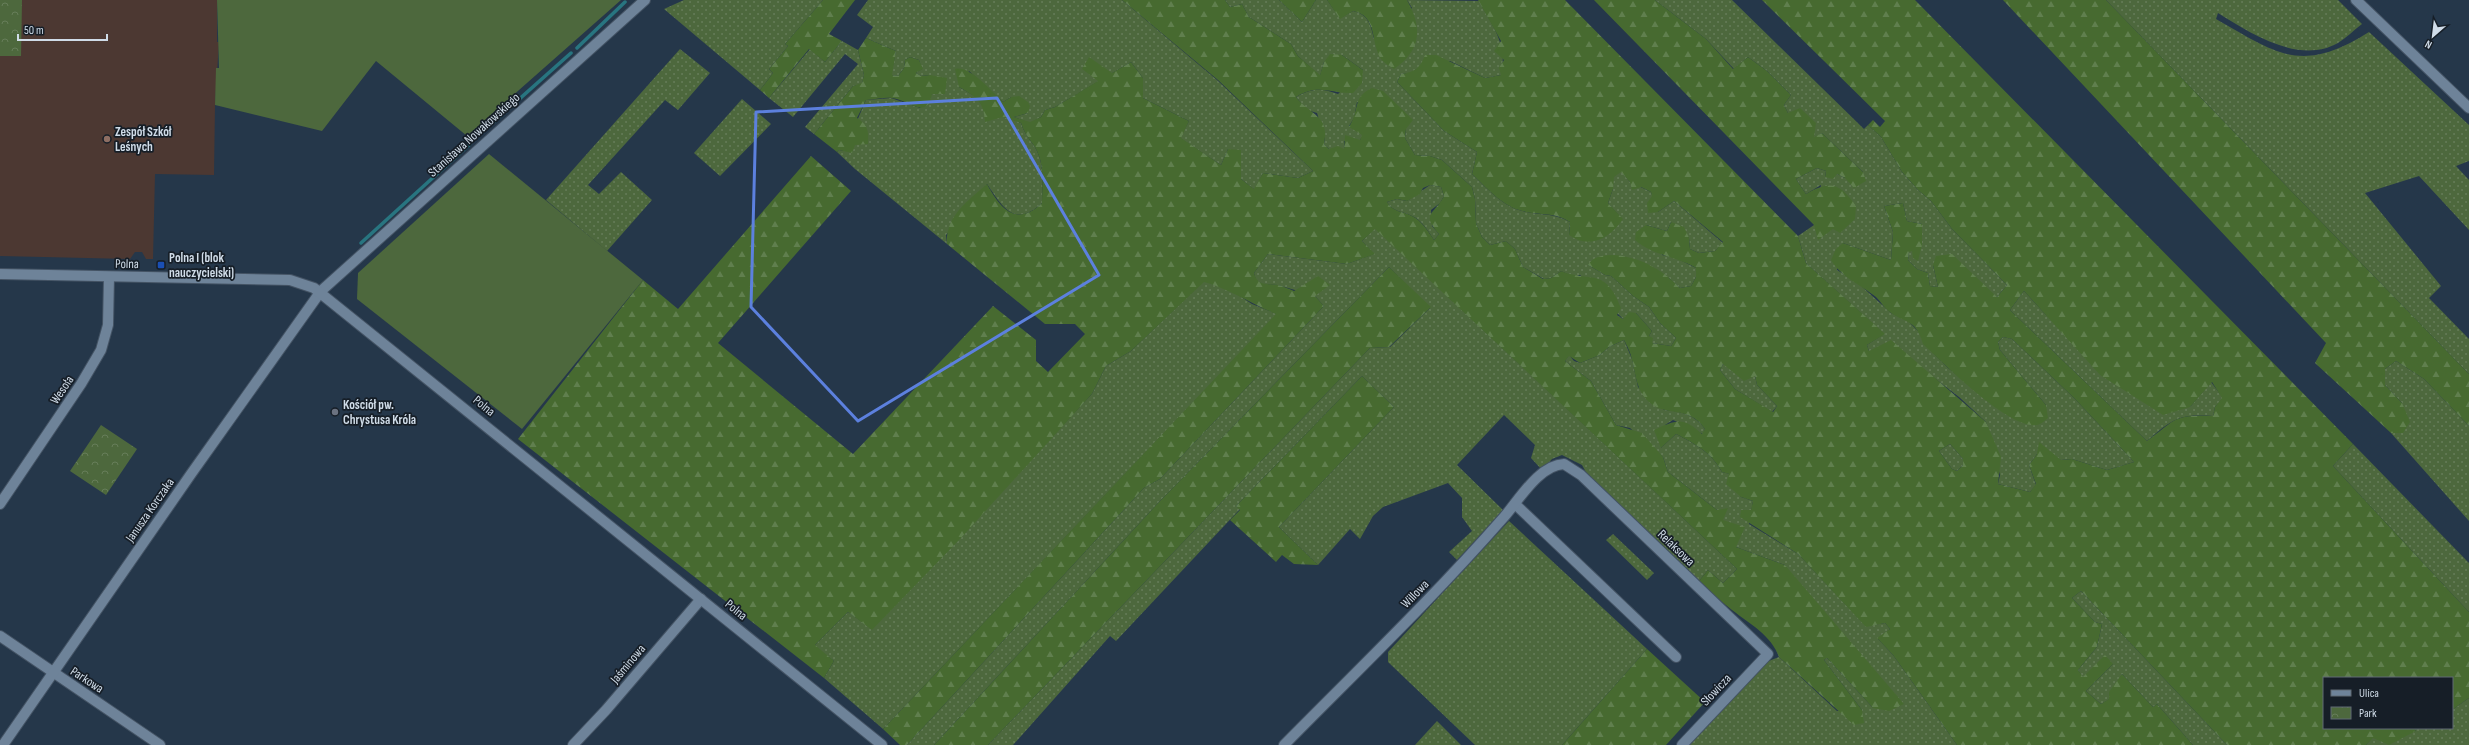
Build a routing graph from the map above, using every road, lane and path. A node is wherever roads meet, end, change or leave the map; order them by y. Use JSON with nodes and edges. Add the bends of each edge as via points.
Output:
{"nodes":[{"id":1,"x":645,"y":0,"type":"edge"},
{"id":2,"x":2356,"y":0,"type":"edge"},
{"id":3,"x":2469,"y":108,"type":"edge"},
{"id":4,"x":0,"y":274,"type":"edge"},
{"id":5,"x":109,"y":277,"type":"junction"},
{"id":6,"x":321,"y":291,"type":"junction"},
{"id":7,"x":1564,"y":464,"type":"joint"},
{"id":8,"x":0,"y":504,"type":"edge"},
{"id":9,"x":1515,"y":504,"type":"junction"},
{"id":10,"x":701,"y":599,"type":"junction"},
{"id":11,"x":0,"y":636,"type":"edge"},
{"id":12,"x":1768,"y":654,"type":"joint"},
{"id":13,"x":1676,"y":657,"type":"dead end"},
{"id":14,"x":54,"y":674,"type":"junction"},
{"id":15,"x":3,"y":745,"type":"edge"},
{"id":16,"x":160,"y":745,"type":"edge"},
{"id":17,"x":572,"y":745,"type":"edge"},
{"id":18,"x":882,"y":745,"type":"edge"},
{"id":19,"x":1284,"y":745,"type":"edge"},
{"id":20,"x":1682,"y":745,"type":"edge"}],
"edges":[{"from":1,"to":6,"type":"street","name":"Stanisława Nowakowskiego"},
{"from":2,"to":3,"type":"street"},
{"from":4,"to":5,"type":"street","name":"Polna"},
{"from":5,"to":6,"type":"street","name":"Polna","via":[[290,280]]},
{"from":5,"to":8,"type":"street","name":"Wesoła","via":[[108,325],[101,350]]},
{"from":6,"to":10,"type":"street","name":"Polna"},
{"from":6,"to":14,"type":"street","name":"Janusza Korczaka"},
{"from":7,"to":9,"type":"street","name":"Willowa","via":[[1558,464],[1545,472]]},
{"from":7,"to":12,"type":"street","name":"Relaksowa","via":[[1581,474]]},
{"from":9,"to":13,"type":"street"},
{"from":9,"to":19,"type":"street","name":"Willowa","via":[[1375,654]]},
{"from":10,"to":17,"type":"street","name":"Jaśminowa","via":[[606,710]]},
{"from":10,"to":18,"type":"street","name":"Polna"},
{"from":11,"to":14,"type":"street","name":"Parkowa"},
{"from":12,"to":20,"type":"street","name":"Słowicza"},
{"from":14,"to":15,"type":"street","name":"Janusza Korczaka"},
{"from":14,"to":16,"type":"street","name":"Parkowa"}]}
